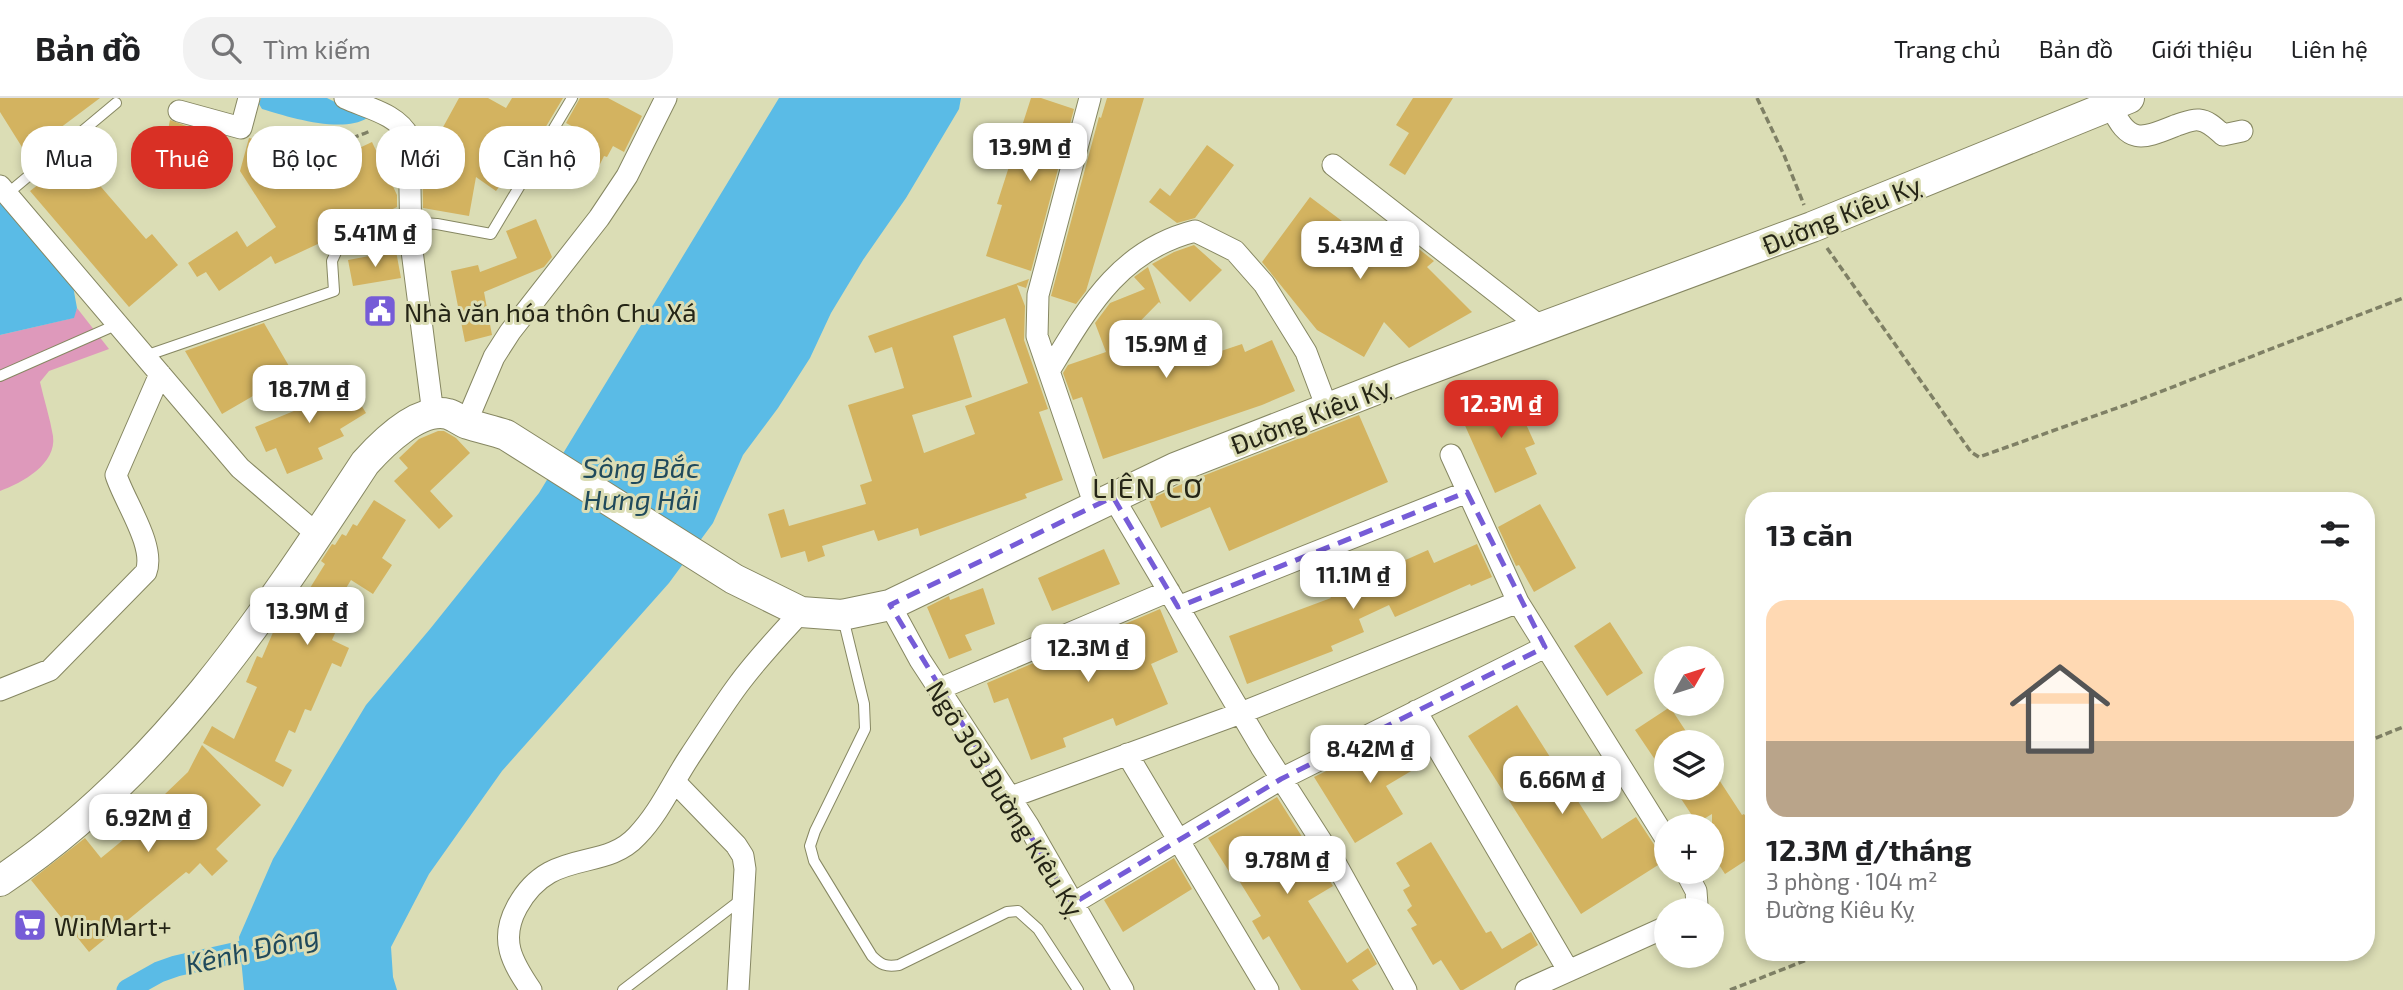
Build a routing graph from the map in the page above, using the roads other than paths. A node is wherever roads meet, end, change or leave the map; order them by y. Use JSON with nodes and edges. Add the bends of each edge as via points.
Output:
{"nodes":[{"id":1,"x":249,"y":98,"type":"edge"},
{"id":2,"x":345,"y":98,"type":"edge"},
{"id":3,"x":572,"y":98,"type":"edge"},
{"id":4,"x":666,"y":98,"type":"edge"},
{"id":5,"x":1090,"y":98,"type":"edge"},
{"id":6,"x":2120,"y":102,"type":"edge"},
{"id":7,"x":116,"y":103,"type":"dead end"},
{"id":8,"x":179,"y":111,"type":"dead end"},
{"id":9,"x":2242,"y":131,"type":"dead end"},
{"id":10,"x":1334,"y":165,"type":"dead end"},
{"id":11,"x":4,"y":190,"type":"edge"},
{"id":12,"x":411,"y":228,"type":"junction"},
{"id":13,"x":118,"y":324,"type":"junction"},
{"id":14,"x":1541,"y":327,"type":"junction"},
{"id":15,"x":145,"y":356,"type":"junction"},
{"id":16,"x":1049,"y":371,"type":"junction"},
{"id":17,"x":160,"y":373,"type":"junction"},
{"id":18,"x":0,"y":376,"type":"edge"},
{"id":19,"x":1327,"y":408,"type":"junction"},
{"id":20,"x":433,"y":414,"type":"junction"},
{"id":21,"x":466,"y":424,"type":"junction"},
{"id":22,"x":1451,"y":455,"type":"dead end"},
{"id":23,"x":1467,"y":492,"type":"junction"},
{"id":24,"x":1104,"y":502,"type":"junction"},
{"id":25,"x":318,"y":535,"type":"junction"},
{"id":26,"x":1173,"y":599,"type":"junction"},
{"id":27,"x":1518,"y":601,"type":"junction"},
{"id":28,"x":890,"y":605,"type":"junction"},
{"id":29,"x":801,"y":612,"type":"junction"},
{"id":30,"x":842,"y":615,"type":"junction"},
{"id":31,"x":1545,"y":647,"type":"junction"},
{"id":32,"x":939,"y":689,"type":"junction"},
{"id":33,"x":0,"y":690,"type":"edge"},
{"id":34,"x":1416,"y":712,"type":"junction"},
{"id":35,"x":1241,"y":713,"type":"junction"},
{"id":36,"x":1127,"y":754,"type":"junction"},
{"id":37,"x":1281,"y":779,"type":"junction"},
{"id":38,"x":675,"y":782,"type":"junction"},
{"id":39,"x":1011,"y":797,"type":"junction"},
{"id":40,"x":1654,"y":820,"type":"edge"},
{"id":41,"x":1179,"y":841,"type":"junction"},
{"id":42,"x":0,"y":881,"type":"edge"},
{"id":43,"x":744,"y":898,"type":"junction"},
{"id":44,"x":1072,"y":904,"type":"junction"},
{"id":45,"x":1654,"y":932,"type":"edge"},
{"id":46,"x":1568,"y":970,"type":"junction"},
{"id":47,"x":531,"y":990,"type":"edge"},
{"id":48,"x":623,"y":990,"type":"edge"},
{"id":49,"x":738,"y":990,"type":"edge"},
{"id":50,"x":1078,"y":990,"type":"edge"},
{"id":51,"x":1123,"y":990,"type":"edge"},
{"id":52,"x":1268,"y":990,"type":"edge"},
{"id":53,"x":1406,"y":990,"type":"edge"},
{"id":54,"x":1526,"y":990,"type":"edge"}],
"edges":[{"from":1,"to":8,"type":"street","via":[[242,128]]},
{"from":2,"to":12,"type":"street","via":[[404,127],[409,137]]},
{"from":3,"to":12,"type":"lane","via":[[491,234],[447,225]]},
{"from":4,"to":21,"type":"street","via":[[628,176],[494,358]]},
{"from":5,"to":16,"type":"street","via":[[1038,295],[1037,336]]},
{"from":6,"to":9,"type":"street","via":[[2117,119],[2134,135],[2145,138],[2198,119],[2222,135]]},
{"from":6,"to":14,"type":"main road","name":"Đường Kiêu Kỵ","via":[[1812,227]]},
{"from":7,"to":11,"type":"lane"},
{"from":10,"to":14,"type":"street"},
{"from":11,"to":13,"type":"street"},
{"from":12,"to":15,"type":"lane","via":[[337,250],[332,261],[334,290]]},
{"from":12,"to":20,"type":"street"},
{"from":13,"to":15,"type":"street"},
{"from":13,"to":18,"type":"lane"},
{"from":14,"to":19,"type":"main road","name":"Đường Kiêu Kỵ"},
{"from":15,"to":17,"type":"street"},
{"from":16,"to":19,"type":"street","via":[[1107,284],[1170,237],[1195,231],[1235,251],[1264,284],[1306,352]]},
{"from":16,"to":24,"type":"street"},
{"from":17,"to":25,"type":"street","via":[[240,468]]},
{"from":17,"to":33,"type":"street","via":[[116,475],[145,543],[150,563],[146,572],[50,670]]},
{"from":19,"to":24,"type":"main road","name":"Đường Kiêu Kỵ","via":[[1175,468]]},
{"from":20,"to":21,"type":"main road","via":[[449,414]]},
{"from":20,"to":25,"type":"main road","via":[[384,442]]},
{"from":21,"to":29,"type":"main road","name":"Đường Kiêu Kỵ","via":[[506,435],[734,579]]},
{"from":22,"to":23,"type":"street"},
{"from":23,"to":26,"type":"street"},
{"from":23,"to":27,"type":"street"},
{"from":24,"to":26,"type":"street"},
{"from":24,"to":28,"type":"main road","name":"Đường Kiêu Kỵ"},
{"from":25,"to":42,"type":"main road","via":[[250,635],[186,715],[116,790],[40,855]]},
{"from":26,"to":32,"type":"street"},
{"from":26,"to":35,"type":"street"},
{"from":27,"to":31,"type":"street"},
{"from":27,"to":35,"type":"street"},
{"from":28,"to":30,"type":"main road","name":"Đường Kiêu Kỵ"},
{"from":28,"to":32,"type":"street","name":"Ngõ 303 Đường Kiêu Kỵ"},
{"from":29,"to":30,"type":"main road","name":"Đường Kiêu Kỵ"},
{"from":29,"to":38,"type":"street","via":[[737,686]]},
{"from":30,"to":50,"type":"lane","via":[[864,704],[865,729],[810,846],[814,861],[873,956],[888,967],[898,965],[1007,912],[1018,911],[1038,929]]},
{"from":31,"to":34,"type":"street"},
{"from":31,"to":40,"type":"street"},
{"from":32,"to":39,"type":"street","name":"Ngõ 303 Đường Kiêu Kỵ"},
{"from":34,"to":37,"type":"street"},
{"from":34,"to":46,"type":"street"},
{"from":35,"to":36,"type":"street"},
{"from":35,"to":37,"type":"street"},
{"from":36,"to":39,"type":"street"},
{"from":36,"to":41,"type":"street"},
{"from":37,"to":41,"type":"street"},
{"from":37,"to":53,"type":"street","via":[[1336,864]]},
{"from":38,"to":43,"type":"street","via":[[743,856]]},
{"from":38,"to":47,"type":"street","via":[[628,844],[546,873],[524,895],[510,926],[509,948]]},
{"from":39,"to":44,"type":"street","name":"Ngõ 303 Đường Kiêu Kỵ"},
{"from":41,"to":44,"type":"street"},
{"from":41,"to":52,"type":"street"},
{"from":43,"to":48,"type":"lane"},
{"from":43,"to":49,"type":"street"},
{"from":44,"to":51,"type":"street","name":"Ngõ 303 Đường Kiêu Kỵ"},
{"from":45,"to":46,"type":"street"},
{"from":46,"to":54,"type":"street"}]}
